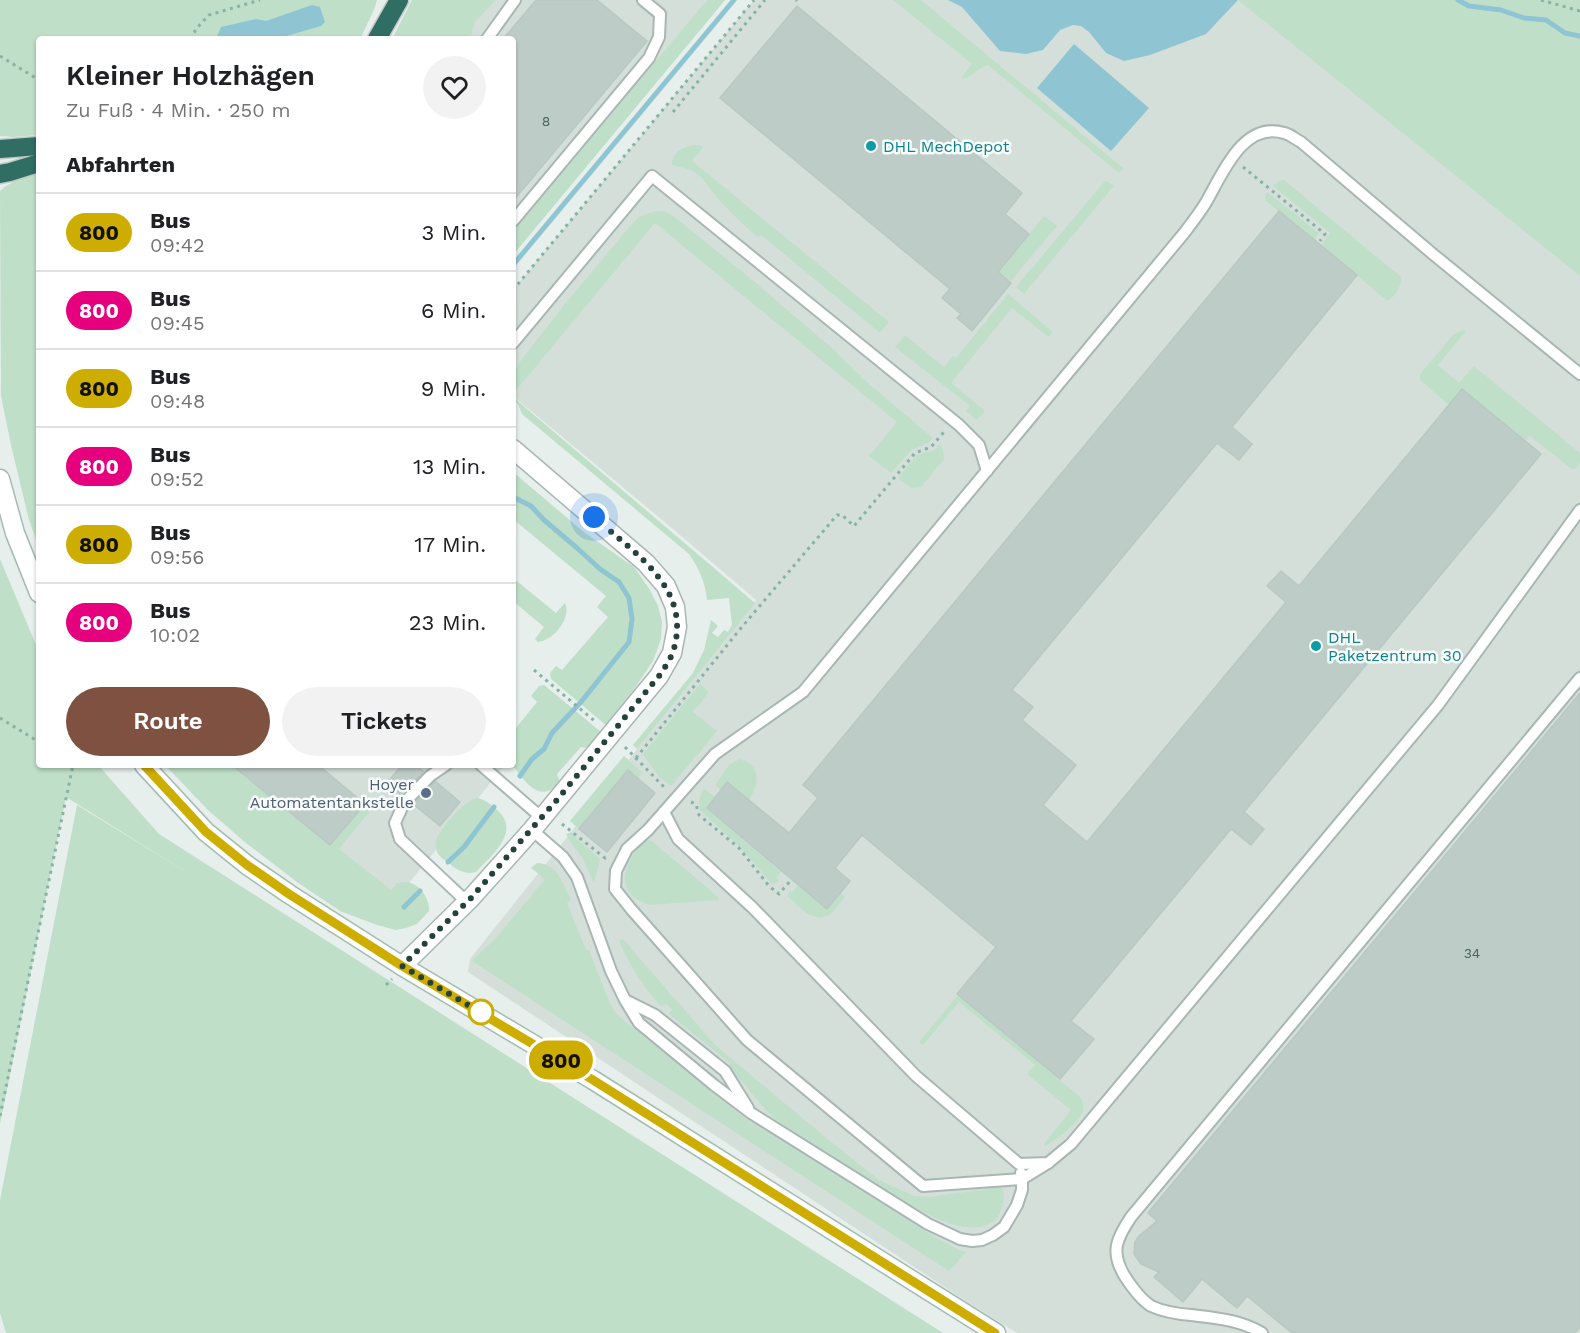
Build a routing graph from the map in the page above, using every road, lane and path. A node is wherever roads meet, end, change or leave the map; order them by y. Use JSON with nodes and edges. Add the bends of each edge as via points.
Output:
{"nodes":[{"id":1,"x":260,"y":0,"type":"edge"},
{"id":2,"x":390,"y":0,"type":"edge"},
{"id":3,"x":399,"y":0,"type":"edge"},
{"id":4,"x":515,"y":0,"type":"edge"},
{"id":5,"x":643,"y":0,"type":"edge"},
{"id":6,"x":754,"y":0,"type":"edge"},
{"id":7,"x":765,"y":0,"type":"edge"},
{"id":8,"x":1542,"y":0,"type":"edge"},
{"id":9,"x":1580,"y":11,"type":"edge"},
{"id":10,"x":381,"y":31,"type":"edge"},
{"id":11,"x":192,"y":36,"type":"edge"},
{"id":12,"x":489,"y":36,"type":"edge"},
{"id":13,"x":0,"y":56,"type":"edge"},
{"id":14,"x":36,"y":78,"type":"edge"},
{"id":15,"x":673,"y":112,"type":"dead end"},
{"id":16,"x":36,"y":146,"type":"edge"},
{"id":17,"x":0,"y":149,"type":"edge"},
{"id":18,"x":1232,"y":158,"type":"junction"},
{"id":19,"x":36,"y":164,"type":"edge"},
{"id":20,"x":0,"y":174,"type":"edge"},
{"id":21,"x":516,"y":217,"type":"edge"},
{"id":22,"x":1320,"y":241,"type":"dead end"},
{"id":23,"x":516,"y":286,"type":"edge"},
{"id":24,"x":516,"y":339,"type":"edge"},
{"id":25,"x":1580,"y":374,"type":"edge"},
{"id":26,"x":954,"y":421,"type":"junction"},
{"id":27,"x":516,"y":452,"type":"edge"},
{"id":28,"x":987,"y":471,"type":"junction"},
{"id":29,"x":0,"y":479,"type":"edge"},
{"id":30,"x":1580,"y":510,"type":"edge"},
{"id":31,"x":36,"y":586,"type":"edge"},
{"id":32,"x":534,"y":670,"type":"dead end"},
{"id":33,"x":1580,"y":678,"type":"edge"},
{"id":34,"x":589,"y":716,"type":"dead end"},
{"id":35,"x":0,"y":718,"type":"edge"},
{"id":36,"x":36,"y":740,"type":"edge"},
{"id":37,"x":630,"y":752,"type":"dead end"},
{"id":38,"x":636,"y":758,"type":"junction"},
{"id":39,"x":72,"y":768,"type":"edge"},
{"id":40,"x":147,"y":768,"type":"edge"},
{"id":41,"x":441,"y":768,"type":"edge"},
{"id":42,"x":484,"y":768,"type":"edge"},
{"id":43,"x":678,"y":795,"type":"junction"},
{"id":44,"x":664,"y":812,"type":"junction"},
{"id":45,"x":537,"y":824,"type":"junction"},
{"id":46,"x":562,"y":824,"type":"dead end"},
{"id":47,"x":613,"y":850,"type":"dead end"},
{"id":48,"x":791,"y":880,"type":"dead end"},
{"id":49,"x":467,"y":902,"type":"junction"},
{"id":50,"x":402,"y":966,"type":"junction"},
{"id":51,"x":625,"y":1000,"type":"junction"},
{"id":52,"x":751,"y":1113,"type":"junction"},
{"id":53,"x":0,"y":1116,"type":"edge"},
{"id":54,"x":1048,"y":1163,"type":"junction"},
{"id":55,"x":1019,"y":1164,"type":"junction"},
{"id":56,"x":1023,"y":1179,"type":"junction"},
{"id":57,"x":996,"y":1333,"type":"edge"},
{"id":58,"x":1262,"y":1333,"type":"edge"}],
"edges":[{"from":1,"to":11,"type":"path","via":[[209,15]]},
{"from":2,"to":10,"type":"highway"},
{"from":3,"to":10,"type":"highway"},
{"from":4,"to":12,"type":"lane"},
{"from":5,"to":21,"type":"lane","via":[[660,14],[659,37],[649,58]]},
{"from":6,"to":23,"type":"path"},
{"from":7,"to":15,"type":"path"},
{"from":8,"to":9,"type":"path"},
{"from":13,"to":14,"type":"path"},
{"from":16,"to":17,"type":"highway"},
{"from":18,"to":22,"type":"path","via":[[1325,234]]},
{"from":18,"to":25,"type":"lane","via":[[1257,134],[1273,130],[1287,133]]},
{"from":18,"to":28,"type":"lane","via":[[1185,232]]},
{"from":19,"to":20,"type":"highway"},
{"from":24,"to":26,"type":"lane","via":[[652,176]]},
{"from":26,"to":28,"type":"lane","via":[[979,445]]},
{"from":26,"to":38,"type":"path","via":[[931,447],[915,453],[854,526],[837,515]]},
{"from":27,"to":45,"type":"street","via":[[646,563],[666,586],[675,607],[677,627],[672,653],[659,676]]},
{"from":28,"to":43,"type":"lane","via":[[803,692],[715,754]]},
{"from":29,"to":31,"type":"street","via":[[15,533]]},
{"from":30,"to":54,"type":"lane","via":[[1438,705],[1071,1144]]},
{"from":32,"to":34,"type":"path"},
{"from":33,"to":58,"type":"lane","via":[[1120,1233],[1117,1264],[1150,1305],[1170,1312],[1227,1320]]},
{"from":35,"to":36,"type":"path"},
{"from":37,"to":38,"type":"path"},
{"from":38,"to":43,"type":"path","via":[[664,788]]},
{"from":39,"to":53,"type":"path"},
{"from":40,"to":50,"type":"street","via":[[206,832],[247,865]]},
{"from":41,"to":49,"type":"lane","via":[[404,803],[395,823],[400,839]]},
{"from":42,"to":45,"type":"lane"},
{"from":43,"to":44,"type":"lane"},
{"from":43,"to":48,"type":"path","via":[[696,804],[699,815],[739,848],[779,894]]},
{"from":44,"to":55,"type":"lane","via":[[678,839],[753,908],[916,1076]]},
{"from":44,"to":56,"type":"lane","via":[[627,849],[616,871],[615,889],[747,1040],[923,1186]]},
{"from":45,"to":49,"type":"street"},
{"from":45,"to":51,"type":"lane","via":[[577,877]]},
{"from":46,"to":47,"type":"path","via":[[605,858]]},
{"from":49,"to":50,"type":"street"},
{"from":50,"to":57,"type":"street","via":[[593,1080]]},
{"from":51,"to":52,"type":"lane","via":[[639,1023]]},
{"from":51,"to":52,"type":"lane","via":[[655,1015],[725,1071]]},
{"from":52,"to":56,"type":"lane","via":[[928,1224],[960,1239],[982,1240],[1004,1227],[1017,1204]]},
{"from":54,"to":55,"type":"lane"},
{"from":54,"to":56,"type":"lane"},
{"from":55,"to":56,"type":"lane"}]}
